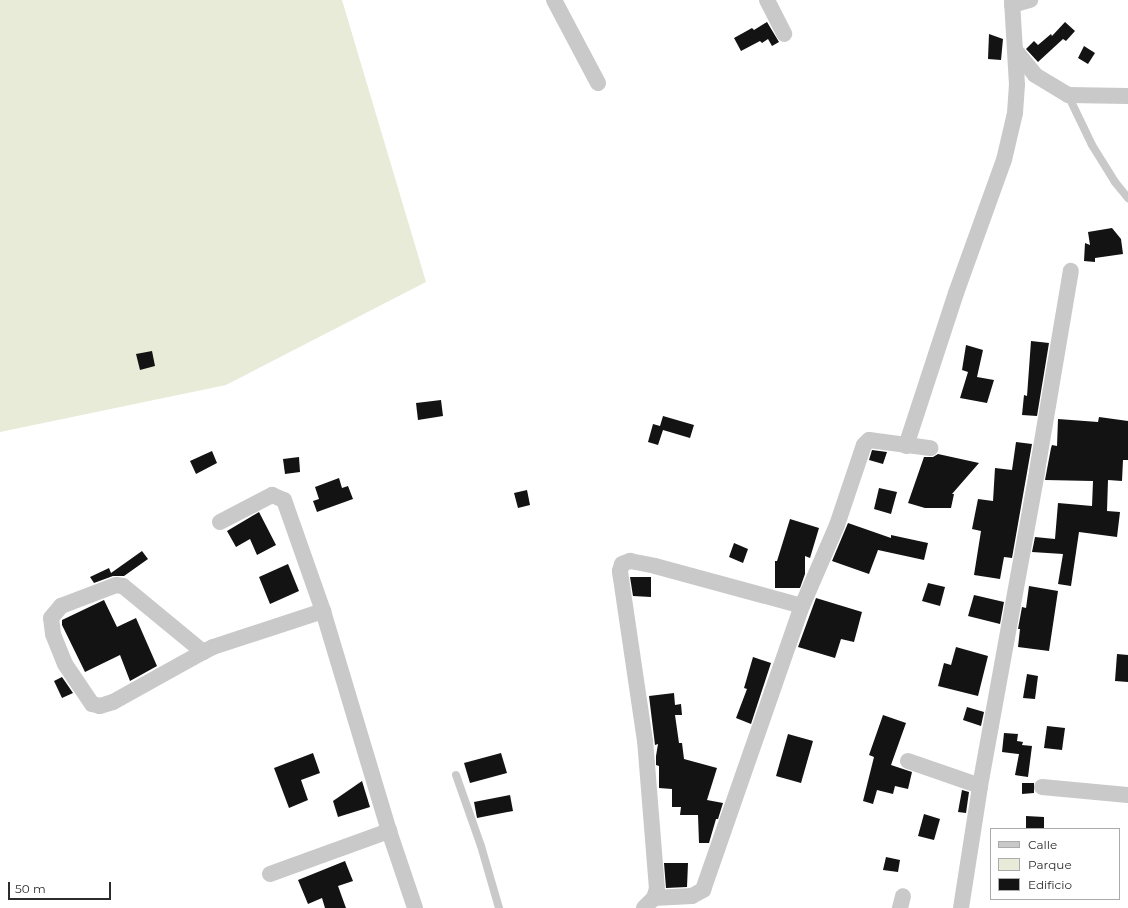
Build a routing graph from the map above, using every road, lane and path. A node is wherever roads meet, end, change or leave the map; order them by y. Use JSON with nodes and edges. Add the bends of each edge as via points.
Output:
{"nodes":[{"id":1,"x":554,"y":0,"type":"edge"},
{"id":2,"x":767,"y":0,"type":"edge"},
{"id":3,"x":1030,"y":0,"type":"edge"},
{"id":4,"x":1012,"y":3,"type":"edge"},
{"id":5,"x":784,"y":34,"type":"dead end"},
{"id":6,"x":1015,"y":50,"type":"junction"},
{"id":7,"x":598,"y":83,"type":"dead end"},
{"id":8,"x":1068,"y":95,"type":"junction"},
{"id":9,"x":1128,"y":96,"type":"edge"},
{"id":10,"x":1128,"y":198,"type":"edge"},
{"id":11,"x":1071,"y":271,"type":"dead end"},
{"id":12,"x":906,"y":446,"type":"junction"},
{"id":13,"x":930,"y":448,"type":"dead end"},
{"id":14,"x":220,"y":522,"type":"dead end"},
{"id":15,"x":802,"y":606,"type":"junction"},
{"id":16,"x":323,"y":611,"type":"junction"},
{"id":17,"x":203,"y":652,"type":"junction"},
{"id":18,"x":908,"y":761,"type":"dead end"},
{"id":19,"x":456,"y":775,"type":"dead end"},
{"id":20,"x":980,"y":786,"type":"junction"},
{"id":21,"x":1042,"y":787,"type":"dead end"},
{"id":22,"x":1128,"y":795,"type":"edge"},
{"id":23,"x":390,"y":831,"type":"junction"},
{"id":24,"x":270,"y":874,"type":"dead end"},
{"id":25,"x":649,"y":903,"type":"edge"},
{"id":26,"x":415,"y":908,"type":"edge"},
{"id":27,"x":499,"y":908,"type":"edge"},
{"id":28,"x":961,"y":908,"type":"edge"}],
"edges":[{"from":1,"to":7,"type":"street"},
{"from":2,"to":5,"type":"street"},
{"from":3,"to":4,"type":"street"},
{"from":4,"to":6,"type":"street"},
{"from":6,"to":8,"type":"street","via":[[1035,75]]},
{"from":6,"to":12,"type":"street","via":[[1015,113],[1004,160],[956,293]]},
{"from":8,"to":9,"type":"street"},
{"from":8,"to":10,"type":"lane","via":[[1092,145]]},
{"from":11,"to":20,"type":"street"},
{"from":12,"to":13,"type":"street"},
{"from":12,"to":15,"type":"street","via":[[869,440],[864,445],[837,524]]},
{"from":14,"to":16,"type":"street","via":[[272,495],[284,500]]},
{"from":15,"to":25,"type":"street","via":[[703,890],[692,896]]},
{"from":15,"to":25,"type":"street","via":[[655,566],[630,561],[622,564],[620,571],[645,742],[656,889]]},
{"from":16,"to":17,"type":"street"},
{"from":16,"to":23,"type":"street"},
{"from":17,"to":17,"type":"street","via":[[124,586],[116,585],[61,606],[51,618],[52,634],[65,664],[92,704],[100,706],[113,702]]},
{"from":18,"to":20,"type":"street"},
{"from":19,"to":27,"type":"lane"},
{"from":20,"to":28,"type":"street"},
{"from":21,"to":22,"type":"street"},
{"from":23,"to":24,"type":"street"},
{"from":23,"to":26,"type":"street"}]}
